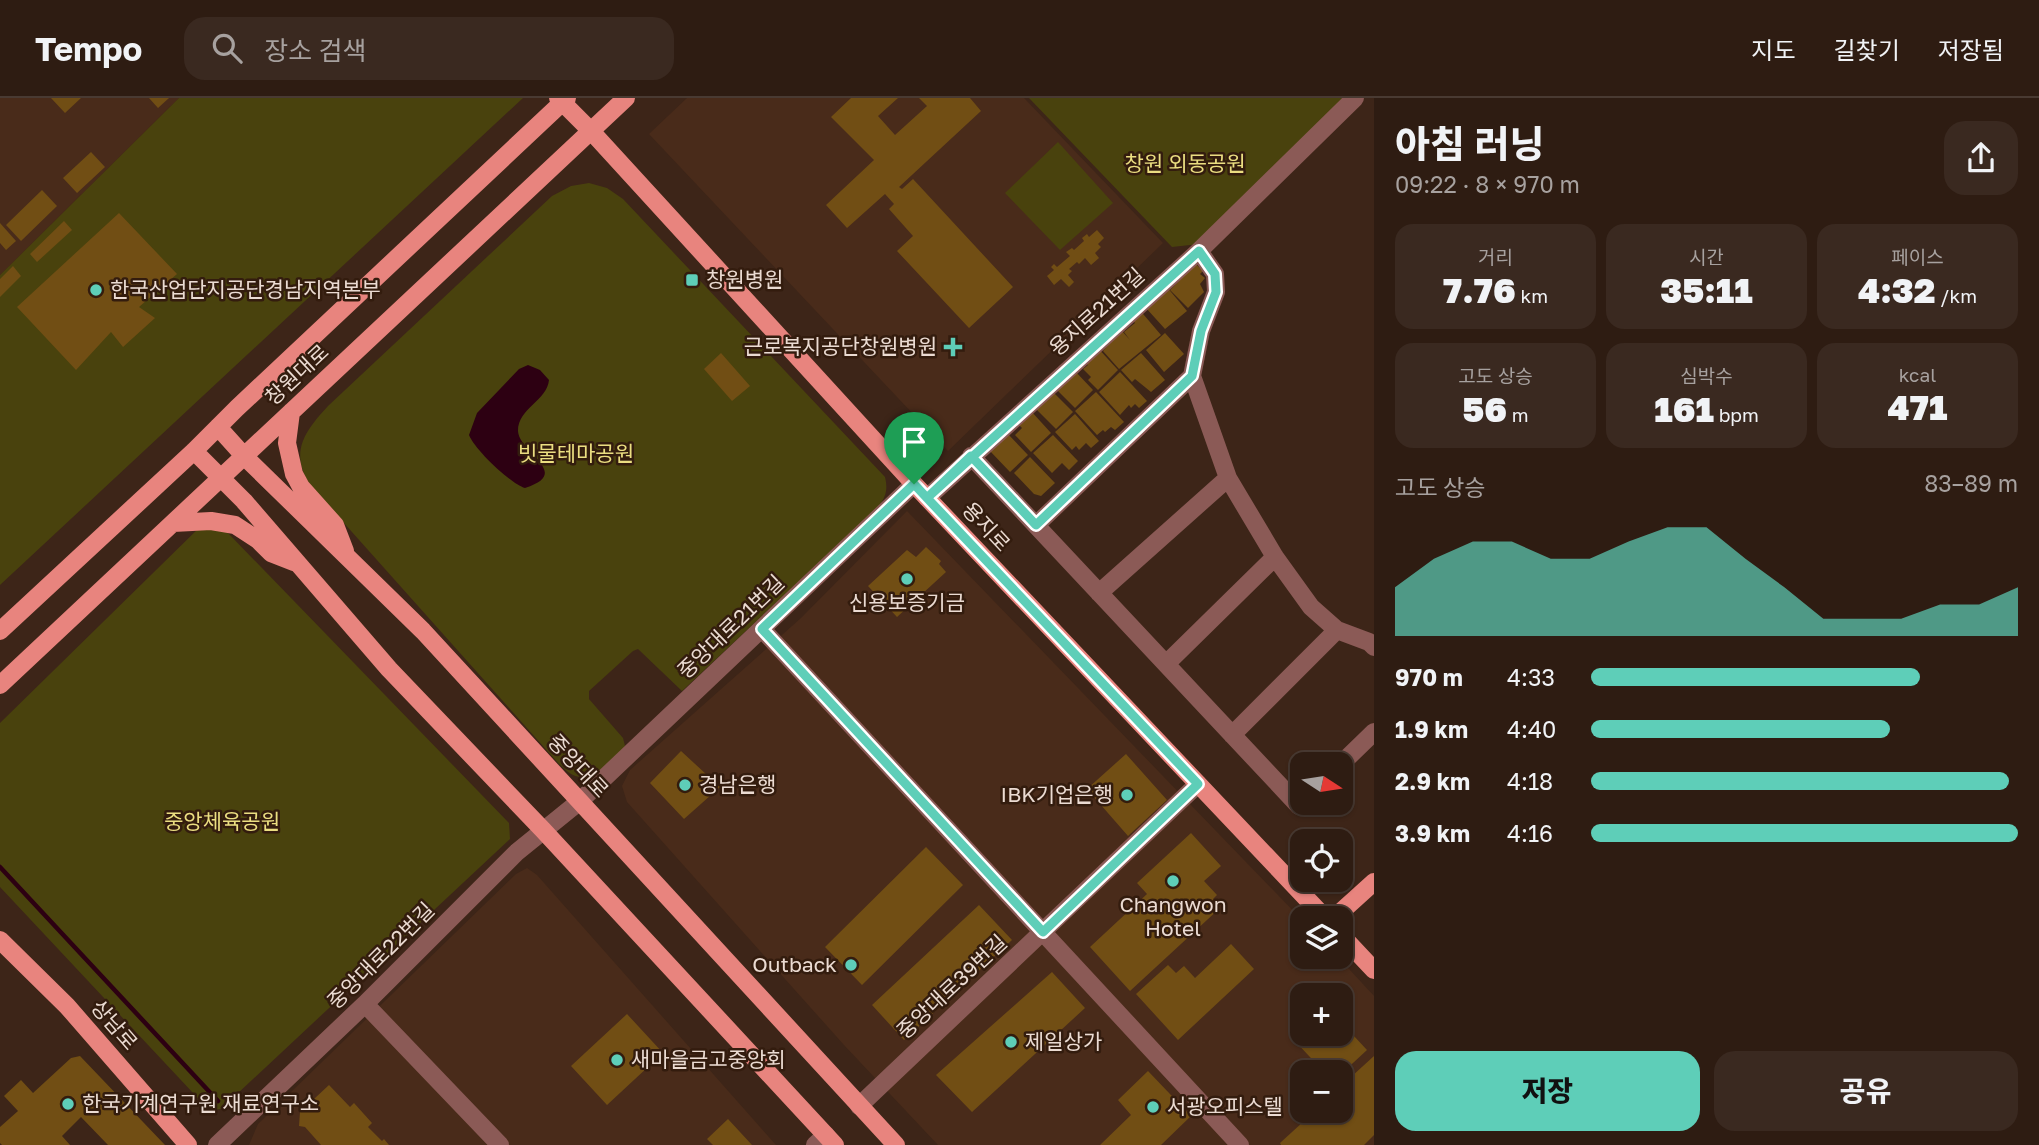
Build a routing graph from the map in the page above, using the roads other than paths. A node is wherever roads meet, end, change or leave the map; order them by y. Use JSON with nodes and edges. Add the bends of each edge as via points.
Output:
{"nodes":[{"id":1,"x":626,"y":98,"type":"edge"},
{"id":2,"x":1355,"y":98,"type":"edge"},
{"id":3,"x":562,"y":99,"type":"edge"},
{"id":4,"x":591,"y":131,"type":"junction"},
{"id":5,"x":1199,"y":251,"type":"junction"},
{"id":6,"x":1192,"y":376,"type":"junction"},
{"id":7,"x":291,"y":412,"type":"junction"},
{"id":8,"x":218,"y":427,"type":"junction"},
{"id":9,"x":194,"y":451,"type":"junction"},
{"id":10,"x":971,"y":456,"type":"junction"},
{"id":11,"x":245,"y":457,"type":"junction"},
{"id":12,"x":222,"y":478,"type":"junction"},
{"id":13,"x":1227,"y":478,"type":"junction"},
{"id":14,"x":914,"y":484,"type":"junction"},
{"id":15,"x":927,"y":498,"type":"junction"},
{"id":16,"x":173,"y":523,"type":"junction"},
{"id":17,"x":1036,"y":525,"type":"junction"},
{"id":18,"x":348,"y":557,"type":"junction"},
{"id":19,"x":1275,"y":557,"type":"junction"},
{"id":20,"x":298,"y":564,"type":"junction"},
{"id":21,"x":1099,"y":593,"type":"junction"},
{"id":22,"x":762,"y":629,"type":"junction"},
{"id":23,"x":1337,"y":630,"type":"junction"},
{"id":24,"x":0,"y":631,"type":"edge"},
{"id":25,"x":1374,"y":647,"type":"edge"},
{"id":26,"x":1166,"y":664,"type":"junction"},
{"id":27,"x":0,"y":685,"type":"edge"},
{"id":28,"x":1374,"y":732,"type":"edge"},
{"id":29,"x":1232,"y":735,"type":"junction"},
{"id":30,"x":1353,"y":752,"type":"edge"},
{"id":31,"x":1198,"y":784,"type":"junction"},
{"id":32,"x":1290,"y":794,"type":"edge"},
{"id":33,"x":580,"y":802,"type":"junction"},
{"id":34,"x":543,"y":830,"type":"junction"},
{"id":35,"x":1374,"y":881,"type":"edge"},
{"id":36,"x":1314,"y":906,"type":"edge"},
{"id":37,"x":1347,"y":906,"type":"edge"},
{"id":38,"x":1043,"y":932,"type":"junction"},
{"id":39,"x":0,"y":940,"type":"edge"},
{"id":40,"x":1353,"y":948,"type":"edge"},
{"id":41,"x":1374,"y":970,"type":"edge"},
{"id":42,"x":365,"y":1004,"type":"junction"},
{"id":43,"x":859,"y":1106,"type":"junction"},
{"id":44,"x":826,"y":1142,"type":"edge"},
{"id":45,"x":188,"y":1145,"type":"edge"},
{"id":46,"x":218,"y":1145,"type":"edge"},
{"id":47,"x":500,"y":1145,"type":"edge"},
{"id":48,"x":896,"y":1145,"type":"edge"},
{"id":49,"x":1240,"y":1145,"type":"edge"}],
"edges":[{"from":1,"to":4,"type":"main road","name":"창원대로"},
{"from":2,"to":5,"type":"street","name":"용지로21번길"},
{"from":3,"to":4,"type":"main road","name":"용지로"},
{"from":3,"to":8,"type":"main road","name":"창원대로"},
{"from":4,"to":7,"type":"main road","name":"창원대로"},
{"from":4,"to":14,"type":"main road","name":"용지로"},
{"from":5,"to":6,"type":"street","via":[[1215,274],[1216,292],[1201,331]]},
{"from":5,"to":10,"type":"street","name":"용지로21번길"},
{"from":6,"to":13,"type":"street"},
{"from":6,"to":17,"type":"street"},
{"from":7,"to":11,"type":"main road","name":"창원대로"},
{"from":7,"to":18,"type":"main road","via":[[287,443],[294,474],[335,525]]},
{"from":8,"to":9,"type":"main road","name":"창원대로"},
{"from":8,"to":11,"type":"main road","name":"중앙대로"},
{"from":9,"to":12,"type":"main road"},
{"from":9,"to":24,"type":"main road","name":"창원대로"},
{"from":10,"to":15,"type":"street","name":"용지로21번길"},
{"from":10,"to":17,"type":"street"},
{"from":11,"to":12,"type":"main road","name":"창원대로"},
{"from":11,"to":18,"type":"main road","name":"중앙대로"},
{"from":12,"to":16,"type":"main road","name":"창원대로"},
{"from":12,"to":20,"type":"main road"},
{"from":13,"to":19,"type":"street"},
{"from":13,"to":21,"type":"street"},
{"from":14,"to":15,"type":"main road","name":"용지로"},
{"from":14,"to":22,"type":"street","name":"중앙대로21번길"},
{"from":15,"to":31,"type":"main road","name":"용지로"},
{"from":16,"to":20,"type":"main road","via":[[235,525],[271,553]]},
{"from":16,"to":27,"type":"main road","name":"창원대로"},
{"from":17,"to":21,"type":"street"},
{"from":18,"to":33,"type":"main road","name":"중앙대로","via":[[423,631]]},
{"from":19,"to":23,"type":"street","via":[[1311,607]]},
{"from":19,"to":26,"type":"street"},
{"from":20,"to":34,"type":"main road","via":[[389,669]]},
{"from":21,"to":26,"type":"street"},
{"from":22,"to":33,"type":"street","name":"중앙대로21번길"},
{"from":22,"to":38,"type":"street"},
{"from":23,"to":25,"type":"street"},
{"from":23,"to":29,"type":"street"},
{"from":26,"to":29,"type":"street"},
{"from":28,"to":30,"type":"street"},
{"from":29,"to":32,"type":"street"},
{"from":31,"to":36,"type":"main road","name":"용지로"},
{"from":31,"to":38,"type":"street","name":"중앙대로39번길"},
{"from":33,"to":34,"type":"street","name":"중앙대로22번길"},
{"from":33,"to":43,"type":"main road","name":"중앙대로"},
{"from":34,"to":42,"type":"street","name":"중앙대로22번길"},
{"from":34,"to":44,"type":"main road"},
{"from":35,"to":37,"type":"main road"},
{"from":38,"to":43,"type":"street","name":"중앙대로39번길"},
{"from":38,"to":49,"type":"street"},
{"from":39,"to":45,"type":"main road","name":"상남로","via":[[67,1006]]},
{"from":40,"to":41,"type":"main road"},
{"from":42,"to":46,"type":"street","name":"중앙대로22번길"},
{"from":42,"to":47,"type":"street"},
{"from":43,"to":48,"type":"main road","name":"중앙대로"}]}
